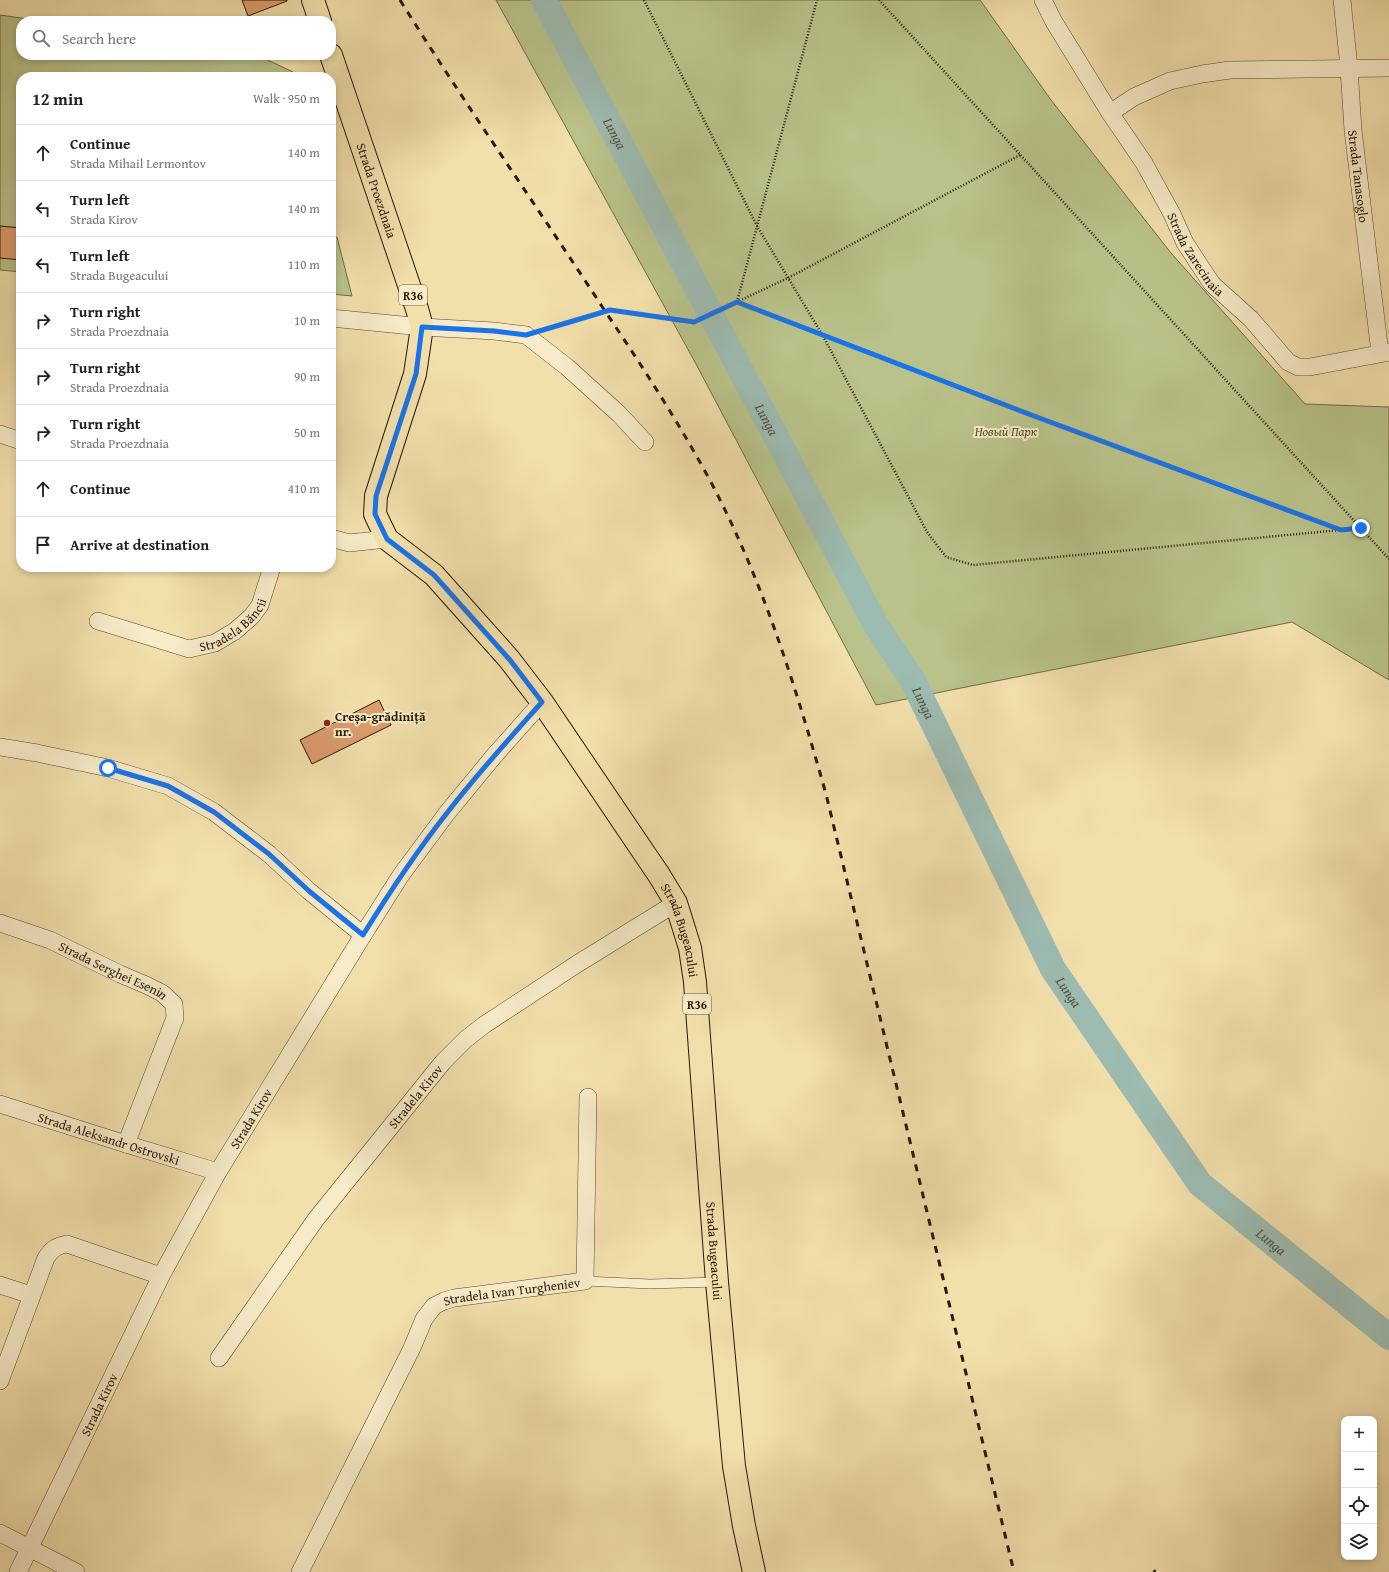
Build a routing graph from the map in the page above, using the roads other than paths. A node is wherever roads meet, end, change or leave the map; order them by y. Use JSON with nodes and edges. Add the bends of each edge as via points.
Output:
{"nodes":[{"id":1,"x":313,"y":0,"type":"edge"},
{"id":2,"x":1043,"y":0,"type":"edge"},
{"id":3,"x":1342,"y":0,"type":"edge"},
{"id":4,"x":318,"y":16,"type":"edge"},
{"id":5,"x":333,"y":60,"type":"edge"},
{"id":6,"x":1349,"y":68,"type":"junction"},
{"id":7,"x":1389,"y":68,"type":"edge"},
{"id":8,"x":1110,"y":113,"type":"junction"},
{"id":9,"x":336,"y":318,"type":"edge"},
{"id":10,"x":422,"y":327,"type":"junction"},
{"id":11,"x":1384,"y":352,"type":"edge"},
{"id":12,"x":0,"y":434,"type":"edge"},
{"id":13,"x":16,"y":439,"type":"edge"},
{"id":14,"x":645,"y":442,"type":"dead end"},
{"id":15,"x":336,"y":539,"type":"edge"},
{"id":16,"x":387,"y":539,"type":"junction"},
{"id":17,"x":270,"y":572,"type":"edge"},
{"id":18,"x":98,"y":621,"type":"dead end"},
{"id":19,"x":542,"y":702,"type":"junction"},
{"id":20,"x":0,"y":747,"type":"edge"},
{"id":21,"x":676,"y":903,"type":"junction"},
{"id":22,"x":0,"y":923,"type":"edge"},
{"id":23,"x":363,"y":935,"type":"junction"},
{"id":24,"x":588,"y":1097,"type":"dead end"},
{"id":25,"x":0,"y":1104,"type":"edge"},
{"id":26,"x":126,"y":1144,"type":"junction"},
{"id":27,"x":218,"y":1172,"type":"junction"},
{"id":28,"x":161,"y":1276,"type":"junction"},
{"id":29,"x":585,"y":1281,"type":"junction"},
{"id":30,"x":717,"y":1282,"type":"junction"},
{"id":31,"x":0,"y":1285,"type":"edge"},
{"id":32,"x":31,"y":1296,"type":"junction"},
{"id":33,"x":219,"y":1358,"type":"dead end"},
{"id":34,"x":0,"y":1380,"type":"edge"},
{"id":35,"x":0,"y":1533,"type":"edge"},
{"id":36,"x":29,"y":1547,"type":"junction"},
{"id":37,"x":18,"y":1572,"type":"edge"},
{"id":38,"x":76,"y":1572,"type":"edge"},
{"id":39,"x":300,"y":1572,"type":"edge"},
{"id":40,"x":754,"y":1572,"type":"edge"}],
"edges":[{"from":1,"to":4,"type":"main road"},
{"from":2,"to":8,"type":"street","name":"Strada Zarecinaia"},
{"from":3,"to":6,"type":"street","name":"Strada Tanasoglo"},
{"from":5,"to":10,"type":"main road","name":"Strada Proezdnaia","number":"R36"},
{"from":6,"to":7,"type":"street"},
{"from":6,"to":8,"type":"street","via":[[1230,70],[1202,74],[1170,81],[1134,97]]},
{"from":6,"to":11,"type":"street","name":"Strada Tanasoglo","via":[[1353,130]]},
{"from":8,"to":11,"type":"street","name":"Strada Zarecinaia","via":[[1144,163],[1185,244],[1212,284],[1251,319],[1288,362],[1298,367],[1310,367]]},
{"from":9,"to":10,"type":"street"},
{"from":10,"to":14,"type":"street","via":[[526,335],[567,367],[619,414]]},
{"from":10,"to":16,"type":"main road","name":"Strada Proezdnaia","number":"R36","via":[[416,374],[376,496],[375,514]]},
{"from":12,"to":13,"type":"street"},
{"from":15,"to":16,"type":"street","via":[[349,543]]},
{"from":16,"to":19,"type":"main road","name":"Strada Bugeacului","number":"R36","via":[[434,575],[510,660]]},
{"from":17,"to":18,"type":"street","name":"Stradela Băncii","via":[[260,605],[252,616],[215,643],[189,649]]},
{"from":19,"to":21,"type":"main road","name":"Strada Bugeacului","number":"R36"},
{"from":19,"to":23,"type":"street","name":"Strada Kirov","via":[[447,813],[401,875]]},
{"from":20,"to":23,"type":"street","via":[[108,768],[168,786],[214,812],[269,854]]},
{"from":21,"to":30,"type":"main road","name":"Strada Bugeacului","number":"R36","via":[[690,948],[695,982]]},
{"from":21,"to":33,"type":"street","name":"Stradela Kirov","via":[[484,1025],[452,1053],[316,1219]]},
{"from":22,"to":26,"type":"street","name":"Strada Serghei Esenin","via":[[50,940],[162,993],[174,1004],[175,1018]]},
{"from":23,"to":27,"type":"street","name":"Strada Kirov"},
{"from":24,"to":29,"type":"street","name":"Stradela Ivan Turgheniev"},
{"from":25,"to":26,"type":"street","name":"Strada Aleksandr Ostrovski"},
{"from":26,"to":27,"type":"street","name":"Strada Aleksandr Ostrovski"},
{"from":27,"to":28,"type":"street","name":"Strada Kirov"},
{"from":28,"to":32,"type":"street","via":[[67,1244],[52,1249]]},
{"from":28,"to":36,"type":"street","name":"Strada Kirov"},
{"from":29,"to":30,"type":"lane","via":[[650,1284]]},
{"from":29,"to":39,"type":"street","name":"Stradela Ivan Turgheniev","via":[[454,1298],[434,1306],[424,1319]]},
{"from":30,"to":40,"type":"main road","name":"Strada Bugeacului","number":"R36","via":[[734,1466]]},
{"from":31,"to":32,"type":"street"},
{"from":32,"to":34,"type":"street"},
{"from":35,"to":36,"type":"street"},
{"from":36,"to":37,"type":"street","name":"Strada Kirov"},
{"from":36,"to":38,"type":"street"}]}
